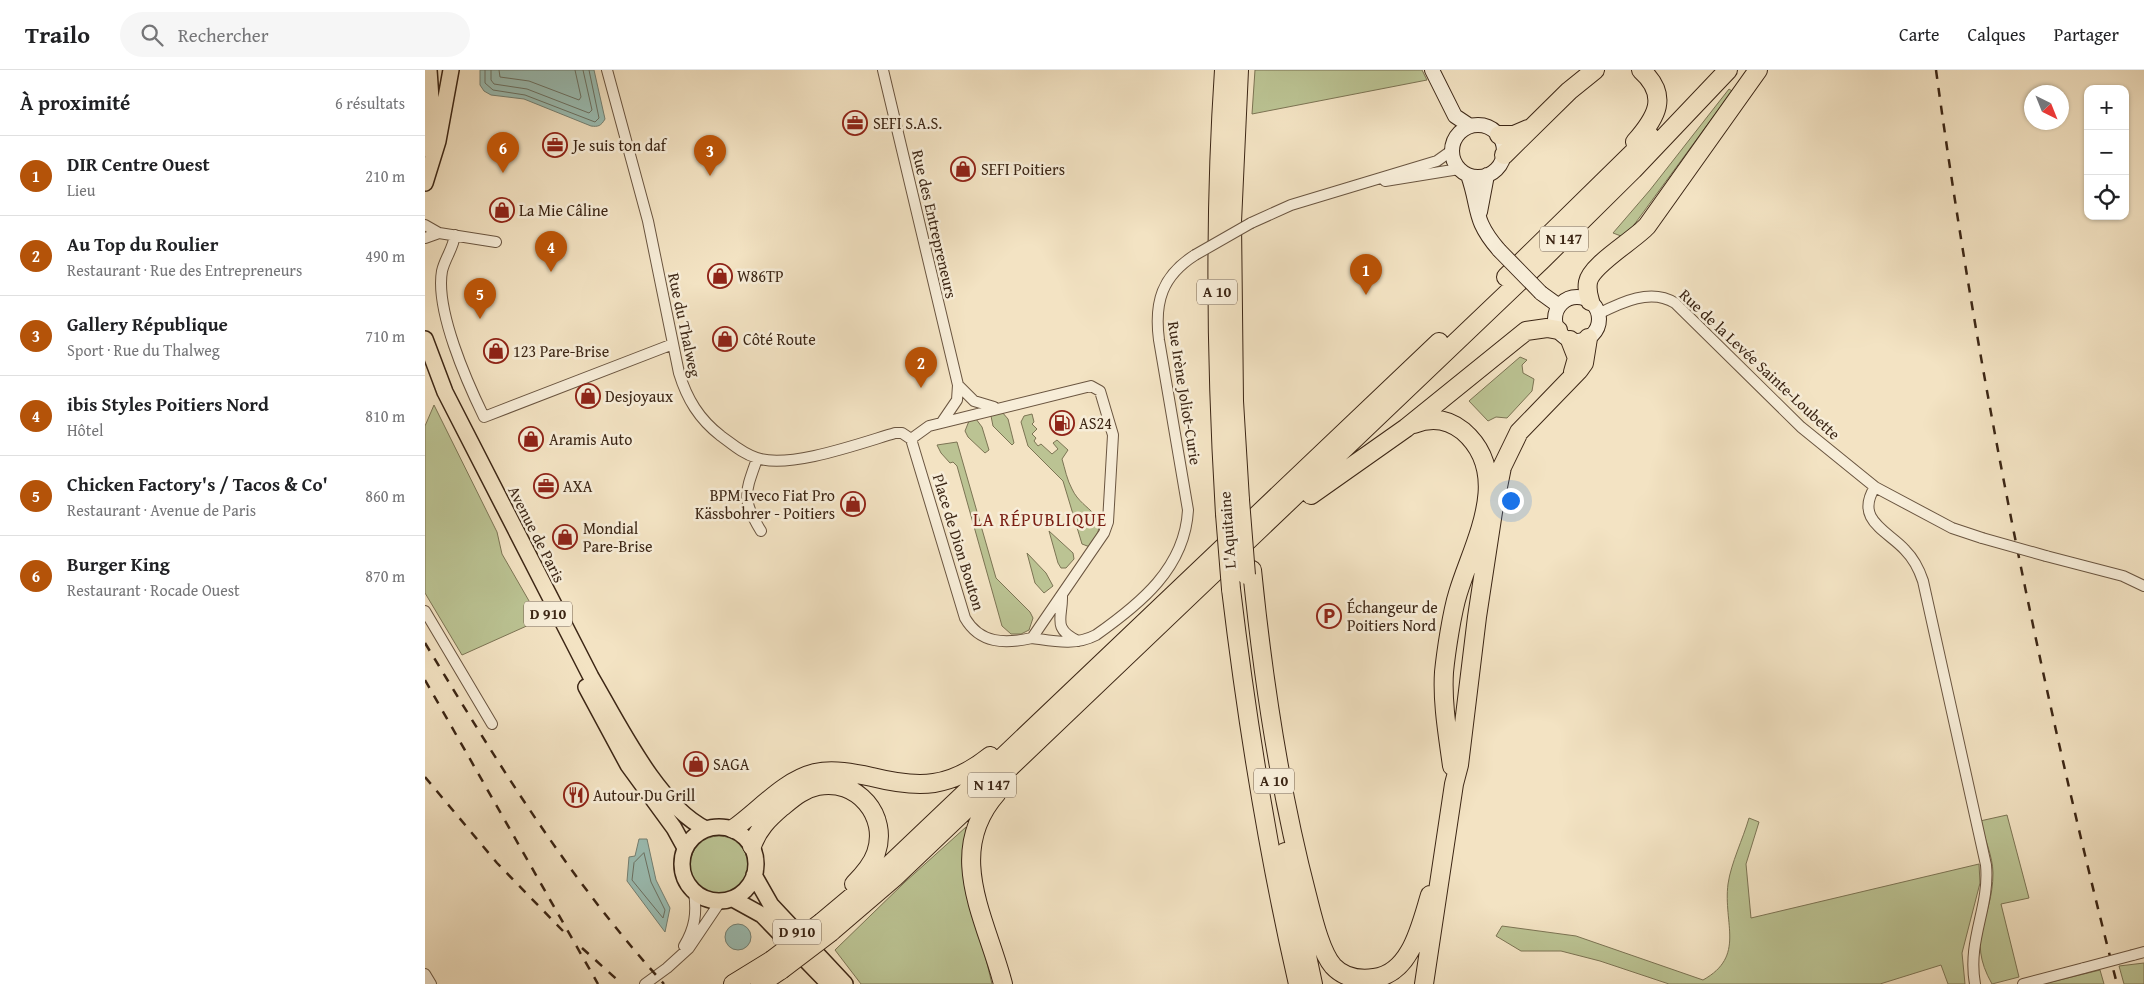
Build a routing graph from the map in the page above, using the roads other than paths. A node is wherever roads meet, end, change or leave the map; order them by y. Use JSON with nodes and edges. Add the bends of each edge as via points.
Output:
{"nodes":[{"id":1,"x":429,"y":70,"type":"edge"},
{"id":2,"x":435,"y":70,"type":"edge"},
{"id":3,"x":445,"y":70,"type":"edge"},
{"id":4,"x":451,"y":70,"type":"edge"},
{"id":5,"x":607,"y":70,"type":"edge"},
{"id":6,"x":883,"y":70,"type":"edge"},
{"id":7,"x":1225,"y":70,"type":"edge"},
{"id":8,"x":1239,"y":70,"type":"edge"},
{"id":9,"x":1432,"y":70,"type":"edge"},
{"id":10,"x":1587,"y":70,"type":"edge"},
{"id":11,"x":1595,"y":70,"type":"edge"},
{"id":12,"x":1641,"y":70,"type":"edge"},
{"id":13,"x":1712,"y":70,"type":"edge"},
{"id":14,"x":1728,"y":70,"type":"edge"},
{"id":15,"x":1758,"y":70,"type":"edge"},
{"id":16,"x":1569,"y":91,"type":"junction"},
{"id":17,"x":1447,"y":102,"type":"junction"},
{"id":18,"x":1470,"y":126,"type":"junction"},
{"id":19,"x":1533,"y":127,"type":"junction"},
{"id":20,"x":1499,"y":135,"type":"junction"},
{"id":21,"x":1453,"y":144,"type":"junction"},
{"id":22,"x":425,"y":149,"type":"edge"},
{"id":23,"x":1504,"y":155,"type":"junction"},
{"id":24,"x":1463,"y":172,"type":"junction"},
{"id":25,"x":1487,"y":175,"type":"junction"},
{"id":26,"x":1611,"y":175,"type":"junction"},
{"id":27,"x":1374,"y":181,"type":"junction"},
{"id":28,"x":425,"y":183,"type":"edge"},
{"id":29,"x":1479,"y":222,"type":"junction"},
{"id":30,"x":425,"y":225,"type":"edge"},
{"id":31,"x":439,"y":233,"type":"junction"},
{"id":32,"x":455,"y":235,"type":"junction"},
{"id":33,"x":425,"y":238,"type":"edge"},
{"id":34,"x":496,"y":242,"type":"dead end"},
{"id":35,"x":1559,"y":306,"type":"junction"},
{"id":36,"x":1594,"y":307,"type":"junction"},
{"id":37,"x":1564,"y":335,"type":"junction"},
{"id":38,"x":1588,"y":338,"type":"junction"},
{"id":39,"x":425,"y":339,"type":"edge"},
{"id":40,"x":673,"y":344,"type":"junction"},
{"id":41,"x":425,"y":372,"type":"edge"},
{"id":42,"x":1567,"y":383,"type":"junction"},
{"id":43,"x":958,"y":385,"type":"junction"},
{"id":44,"x":997,"y":408,"type":"junction"},
{"id":45,"x":942,"y":422,"type":"junction"},
{"id":46,"x":1406,"y":428,"type":"junction"},
{"id":47,"x":911,"y":438,"type":"junction"},
{"id":48,"x":757,"y":458,"type":"junction"},
{"id":49,"x":1875,"y":488,"type":"junction"},
{"id":50,"x":1493,"y":490,"type":"junction"},
{"id":51,"x":761,"y":531,"type":"dead end"},
{"id":52,"x":1249,"y":572,"type":"junction"},
{"id":53,"x":2144,"y":586,"type":"edge"},
{"id":54,"x":1062,"y":595,"type":"junction"},
{"id":55,"x":425,"y":611,"type":"edge"},
{"id":56,"x":1155,"y":631,"type":"junction"},
{"id":57,"x":1031,"y":638,"type":"junction"},
{"id":58,"x":1078,"y":641,"type":"junction"},
{"id":59,"x":1115,"y":650,"type":"junction"},
{"id":60,"x":492,"y":724,"type":"dead end"},
{"id":61,"x":1454,"y":784,"type":"junction"},
{"id":62,"x":706,"y":829,"type":"junction"},
{"id":63,"x":733,"y":829,"type":"junction"},
{"id":64,"x":1445,"y":844,"type":"junction"},
{"id":65,"x":752,"y":846,"type":"junction"},
{"id":66,"x":685,"y":848,"type":"junction"},
{"id":67,"x":755,"y":875,"type":"junction"},
{"id":68,"x":694,"y":892,"type":"junction"},
{"id":69,"x":727,"y":900,"type":"junction"},
{"id":70,"x":1436,"y":910,"type":"junction"},
{"id":71,"x":826,"y":925,"type":"junction"},
{"id":72,"x":2144,"y":952,"type":"edge"},
{"id":73,"x":676,"y":960,"type":"junction"},
{"id":74,"x":777,"y":965,"type":"junction"},
{"id":75,"x":425,"y":974,"type":"edge"},
{"id":76,"x":431,"y":984,"type":"edge"},
{"id":77,"x":645,"y":984,"type":"edge"},
{"id":78,"x":733,"y":984,"type":"edge"},
{"id":79,"x":760,"y":984,"type":"edge"},
{"id":80,"x":829,"y":984,"type":"edge"},
{"id":81,"x":845,"y":984,"type":"edge"},
{"id":82,"x":1003,"y":984,"type":"edge"},
{"id":83,"x":1299,"y":984,"type":"edge"},
{"id":84,"x":1313,"y":984,"type":"edge"},
{"id":85,"x":1424,"y":984,"type":"edge"},
{"id":86,"x":1432,"y":984,"type":"edge"},
{"id":87,"x":1975,"y":984,"type":"edge"},
{"id":88,"x":2023,"y":984,"type":"edge"}],
"edges":[{"from":1,"to":22,"type":"main road","via":[[432,113]]},
{"from":2,"to":3,"type":"main road"},
{"from":4,"to":28,"type":"main road","via":[[438,141]]},
{"from":5,"to":40,"type":"street","name":"Rue du Thalweg","via":[[648,221]]},
{"from":6,"to":43,"type":"street","name":"Rue des Entrepreneurs"},
{"from":7,"to":83,"type":"highway","name":"L'Aquitaine","number":"A 10","bridge":true,"via":[[1217,250],[1219,402],[1231,589],[1255,768]]},
{"from":8,"to":52,"type":"highway","number":"A 10","via":[[1232,222],[1233,353],[1237,450]]},
{"from":9,"to":17,"type":"main road"},
{"from":10,"to":16,"type":"highway"},
{"from":11,"to":16,"type":"highway"},
{"from":12,"to":26,"type":"highway","via":[[1655,88],[1655,116]]},
{"from":13,"to":26,"type":"highway","number":"N 147"},
{"from":14,"to":56,"type":"highway","number":"N 147","via":[[1556,247]]},
{"from":15,"to":36,"type":"highway","via":[[1647,226],[1595,268],[1588,280]]},
{"from":16,"to":19,"type":"highway"},
{"from":17,"to":18,"type":"main road","via":[[1455,116]]},
{"from":17,"to":21,"type":"main road"},
{"from":18,"to":20,"type":"main road","via":[[1487,126]]},
{"from":18,"to":21,"type":"main road"},
{"from":19,"to":20,"type":"highway","via":[[1514,135]]},
{"from":19,"to":23,"type":"highway"},
{"from":20,"to":23,"type":"main road"},
{"from":21,"to":24,"type":"main road","via":[[1452,158]]},
{"from":21,"to":27,"type":"street","name":"Rue Irène Joliot-Curie","via":[[1437,161]]},
{"from":23,"to":25,"type":"main road","via":[[1495,170]]},
{"from":24,"to":25,"type":"main road"},
{"from":24,"to":27,"type":"street"},
{"from":24,"to":29,"type":"main road","via":[[1473,190]]},
{"from":25,"to":29,"type":"main road"},
{"from":26,"to":59,"type":"highway","number":"N 147"},
{"from":27,"to":58,"type":"street","name":"Rue Irène Joliot-Curie","bridge":true,"via":[[1291,205],[1251,223],[1182,263],[1167,282],[1157,312],[1159,340],[1186,490],[1188,510],[1184,540],[1178,555],[1159,581],[1104,630]]},
{"from":29,"to":35,"type":"main road","bridge":true,"via":[[1499,250]]},
{"from":30,"to":31,"type":"street"},
{"from":31,"to":32,"type":"street"},
{"from":31,"to":33,"type":"street"},
{"from":32,"to":34,"type":"street"},
{"from":32,"to":40,"type":"street","via":[[442,272],[445,309],[463,370],[484,417]]},
{"from":35,"to":36,"type":"main road","via":[[1577,297]]},
{"from":35,"to":37,"type":"main road","via":[[1555,318]]},
{"from":36,"to":38,"type":"main road","via":[[1597,328]]},
{"from":36,"to":49,"type":"street","name":"Rue de la Levée Sainte-Loubette","via":[[1654,295],[1666,297],[1801,427]]},
{"from":37,"to":38,"type":"main road","via":[[1576,341]]},
{"from":37,"to":42,"type":"highway","via":[[1577,358]]},
{"from":37,"to":46,"type":"highway","via":[[1547,328],[1526,331]]},
{"from":38,"to":42,"type":"highway","via":[[1584,363]]},
{"from":39,"to":62,"type":"main road","name":"Avenue de Paris","number":"D 910","via":[[437,377],[609,708],[637,755],[670,799],[688,819]]},
{"from":40,"to":48,"type":"street","name":"Rue du Thalweg","via":[[684,392],[694,409],[712,430]]},
{"from":41,"to":66,"type":"main road","name":"Avenue de Paris","number":"D 910","via":[[616,744]]},
{"from":42,"to":50,"type":"highway","via":[[1516,436]]},
{"from":43,"to":44,"type":"street","via":[[974,401]]},
{"from":43,"to":45,"type":"street","via":[[957,400]]},
{"from":44,"to":45,"type":"street"},
{"from":44,"to":54,"type":"street","via":[[1091,386],[1099,391],[1113,435],[1108,522]]},
{"from":45,"to":47,"type":"street","via":[[921,430]]},
{"from":46,"to":50,"type":"highway","via":[[1433,420],[1451,423],[1460,429],[1480,452]]},
{"from":46,"to":56,"type":"highway","via":[[1292,509],[1189,605]]},
{"from":47,"to":48,"type":"street","name":"Rue du Thalweg","via":[[895,433],[795,459]]},
{"from":47,"to":57,"type":"street","name":"Place de Dion Bouton","via":[[965,618],[987,639],[1009,642]]},
{"from":48,"to":51,"type":"street","via":[[748,484],[747,504]]},
{"from":49,"to":53,"type":"street","name":"Rue de la Levée Sainte-Loubette","bridge":true,"via":[[1952,528],[2123,576]]},
{"from":49,"to":87,"type":"street","via":[[1869,500],[1872,519],[1908,553],[1919,567],[1923,580],[1986,865],[1987,887],[1972,953]]},
{"from":50,"to":61,"type":"highway"},
{"from":50,"to":61,"type":"highway","via":[[1458,594],[1444,672]]},
{"from":52,"to":64,"type":"highway","via":[[1287,809],[1313,917],[1333,966],[1347,976],[1363,980],[1382,978],[1404,960],[1415,941]]},
{"from":52,"to":84,"type":"highway","name":"L'Aquitaine","number":"A 10","via":[[1281,832]]},
{"from":54,"to":57,"type":"street"},
{"from":54,"to":58,"type":"street","via":[[1059,623],[1065,633]]},
{"from":55,"to":60,"type":"street"},
{"from":56,"to":71,"type":"highway","number":"N 147","via":[[894,878]]},
{"from":56,"to":82,"type":"highway","via":[[1126,667],[1014,775],[989,802],[978,820],[971,844],[971,870]]},
{"from":57,"to":58,"type":"street","name":"Rue Irène Joliot-Curie"},
{"from":59,"to":63,"type":"highway","via":[[1081,676],[1017,735],[960,777],[918,785],[847,773],[816,773],[791,783]]},
{"from":59,"to":71,"type":"highway","number":"N 147"},
{"from":61,"to":64,"type":"highway"},
{"from":62,"to":63,"type":"main road"},
{"from":62,"to":66,"type":"main road","via":[[690,840]]},
{"from":63,"to":65,"type":"main road"},
{"from":64,"to":70,"type":"highway"},
{"from":65,"to":67,"type":"main road"},
{"from":65,"to":71,"type":"highway","number":"N 147","via":[[764,822],[809,788],[838,786],[853,791],[866,801],[879,826],[876,852],[868,868],[832,907]]},
{"from":66,"to":68,"type":"main road","via":[[681,867],[687,884]]},
{"from":67,"to":69,"type":"main road","via":[[746,890]]},
{"from":67,"to":81,"type":"main road","number":"D 910","via":[[771,905]]},
{"from":68,"to":69,"type":"main road","via":[[703,898]]},
{"from":68,"to":73,"type":"street","via":[[694,924]]},
{"from":69,"to":73,"type":"street"},
{"from":69,"to":80,"type":"main road","number":"D 910","via":[[762,915]]},
{"from":70,"to":85,"type":"highway"},
{"from":70,"to":86,"type":"highway"},
{"from":71,"to":74,"type":"highway","number":"N 147","bridge":true},
{"from":72,"to":88,"type":"street","bridge":true},
{"from":73,"to":77,"type":"street"},
{"from":74,"to":78,"type":"highway","number":"N 147"},
{"from":74,"to":79,"type":"highway","number":"N 147"},
{"from":75,"to":76,"type":"street"}]}
